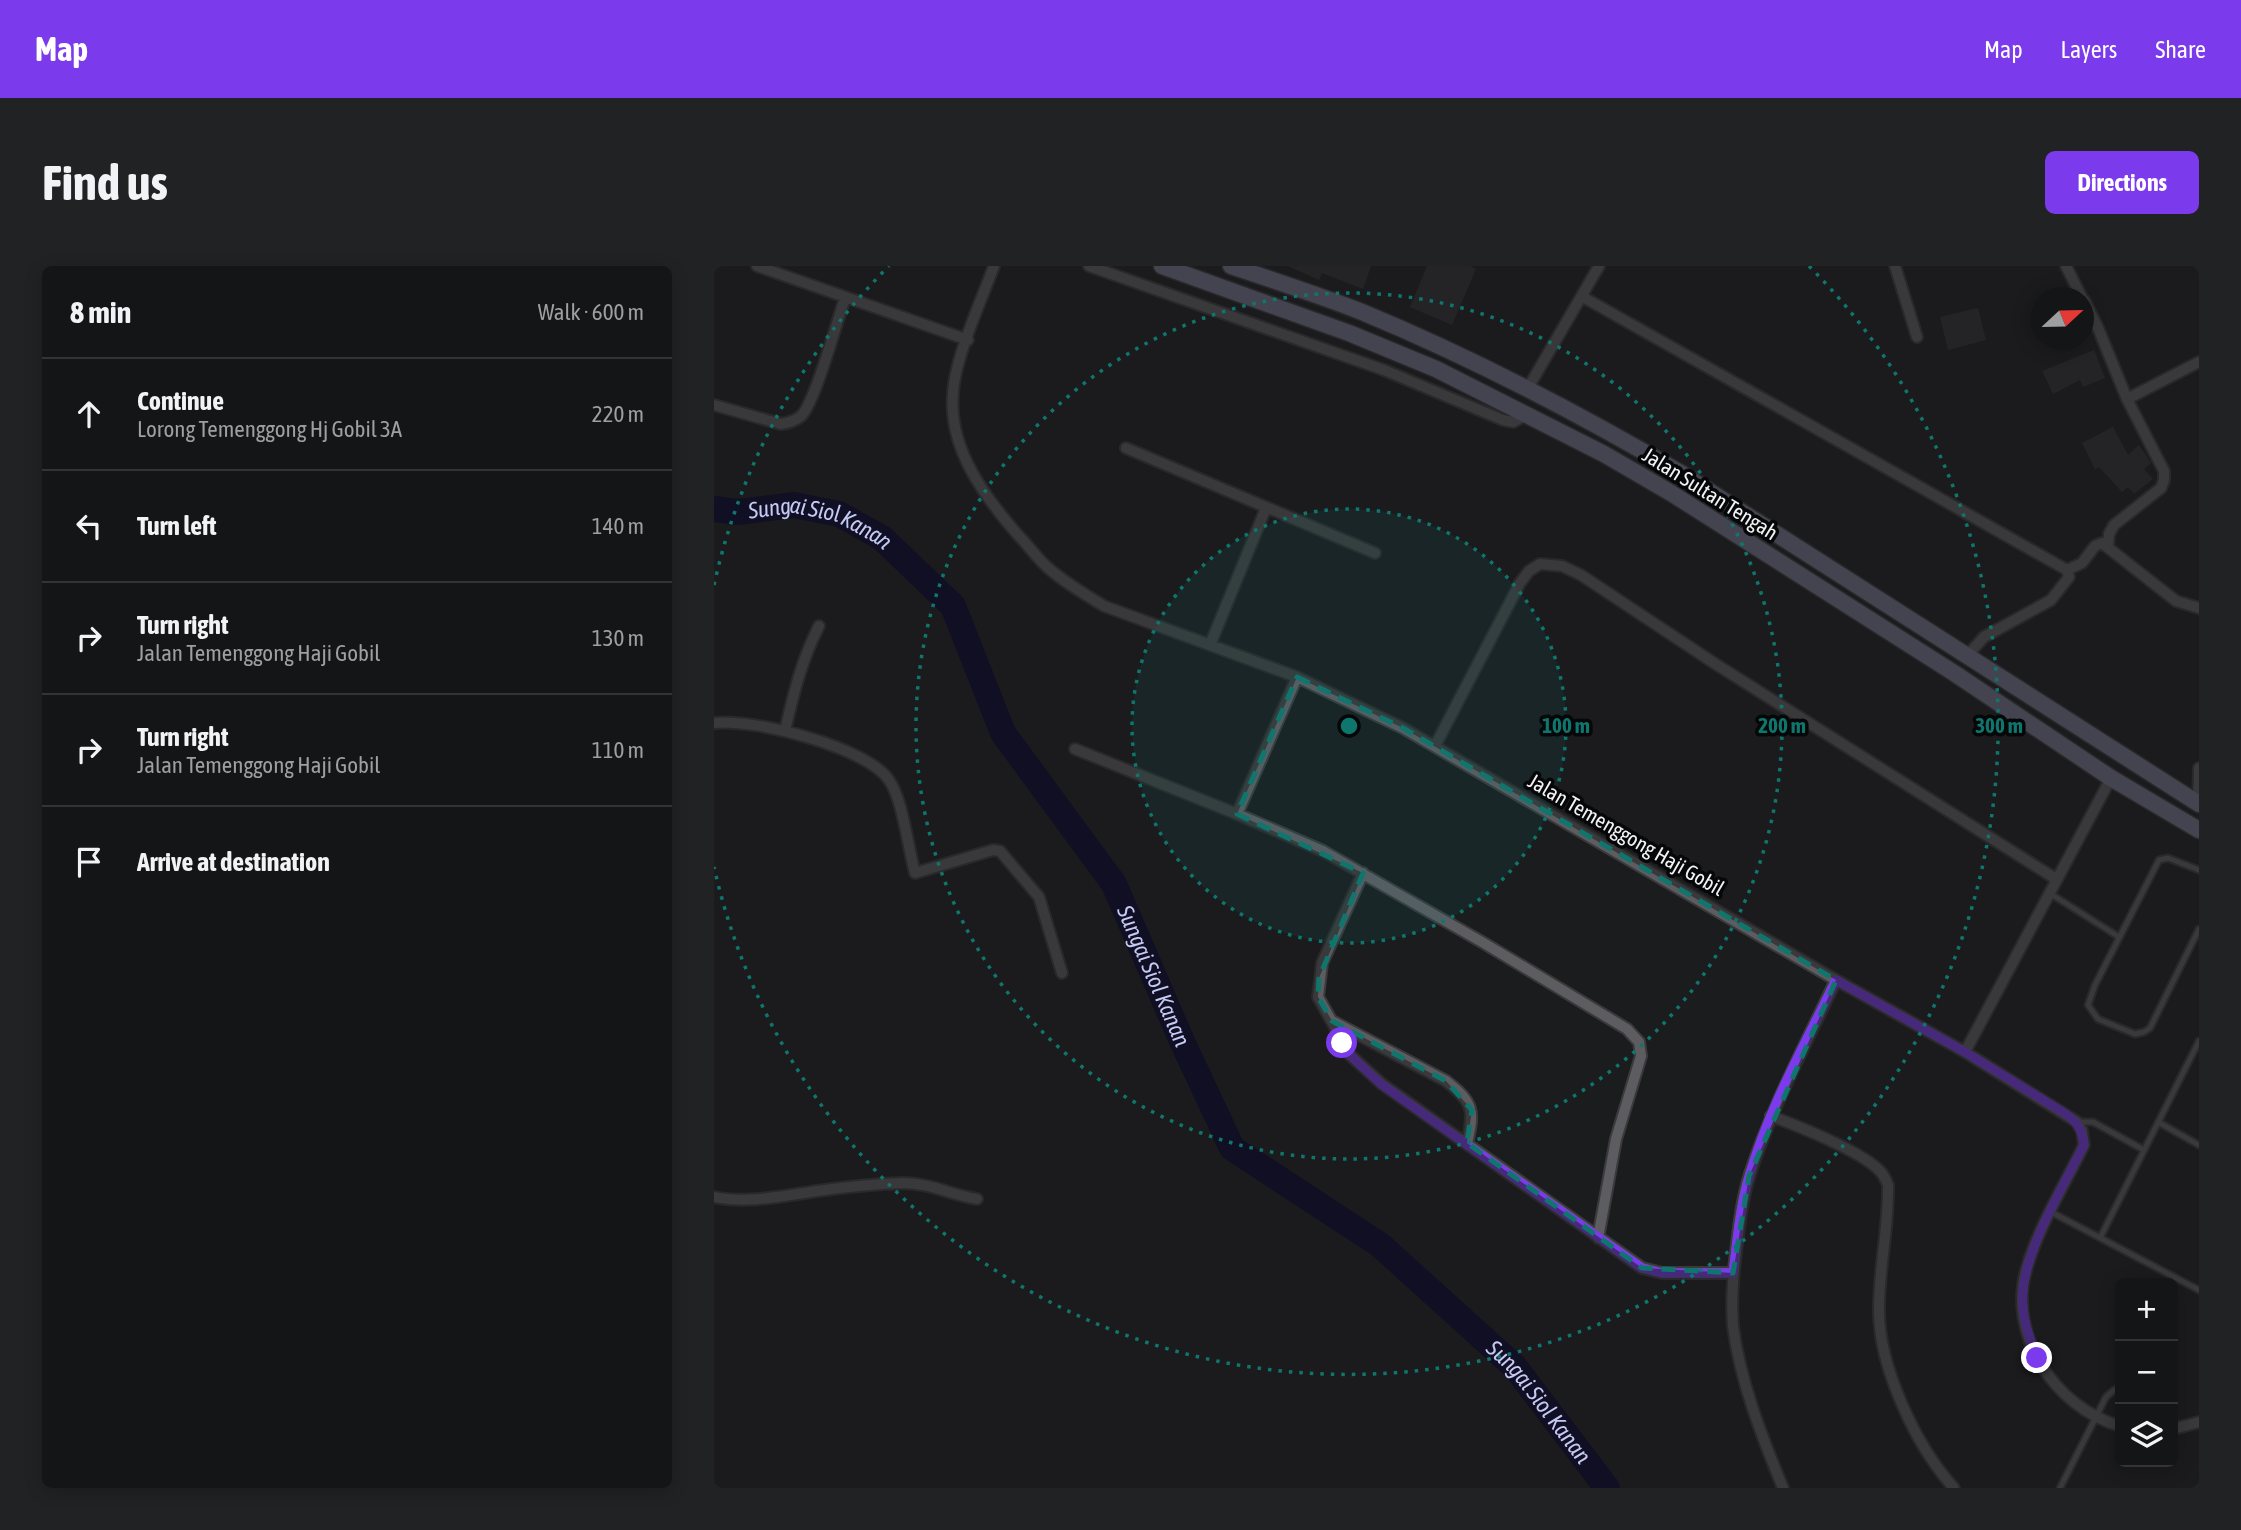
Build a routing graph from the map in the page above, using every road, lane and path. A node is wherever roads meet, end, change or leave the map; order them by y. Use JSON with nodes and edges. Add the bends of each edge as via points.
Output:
{"nodes":[{"id":1,"x":757,"y":266,"type":"edge"},
{"id":2,"x":993,"y":266,"type":"edge"},
{"id":3,"x":1089,"y":266,"type":"edge"},
{"id":4,"x":1162,"y":266,"type":"edge"},
{"id":5,"x":1231,"y":266,"type":"edge"},
{"id":6,"x":1599,"y":266,"type":"edge"},
{"id":7,"x":1895,"y":266,"type":"edge"},
{"id":8,"x":2066,"y":266,"type":"edge"},
{"id":9,"x":2077,"y":287,"type":"edge"},
{"id":10,"x":1583,"y":297,"type":"junction"},
{"id":11,"x":845,"y":298,"type":"junction"},
{"id":12,"x":2094,"y":320,"type":"edge"},
{"id":13,"x":1917,"y":337,"type":"dead end"},
{"id":14,"x":968,"y":340,"type":"junction"},
{"id":15,"x":2199,"y":362,"type":"edge"},
{"id":16,"x":1528,"y":388,"type":"junction"},
{"id":17,"x":2127,"y":399,"type":"junction"},
{"id":18,"x":714,"y":405,"type":"edge"},
{"id":19,"x":1527,"y":415,"type":"junction"},
{"id":20,"x":1126,"y":448,"type":"dead end"},
{"id":21,"x":1266,"y":508,"type":"junction"},
{"id":22,"x":2108,"y":547,"type":"junction"},
{"id":23,"x":1374,"y":553,"type":"dead end"},
{"id":24,"x":2067,"y":570,"type":"junction"},
{"id":25,"x":2199,"y":608,"type":"edge"},
{"id":26,"x":820,"y":626,"type":"dead end"},
{"id":27,"x":1210,"y":645,"type":"junction"},
{"id":28,"x":1967,"y":656,"type":"junction"},
{"id":29,"x":1297,"y":677,"type":"junction"},
{"id":30,"x":714,"y":723,"type":"edge"},
{"id":31,"x":785,"y":731,"type":"junction"},
{"id":32,"x":1435,"y":746,"type":"junction"},
{"id":33,"x":1075,"y":749,"type":"dead end"},
{"id":34,"x":2199,"y":768,"type":"edge"},
{"id":35,"x":2111,"y":778,"type":"junction"},
{"id":36,"x":2199,"y":803,"type":"edge"},
{"id":37,"x":1237,"y":814,"type":"junction"},
{"id":38,"x":2199,"y":830,"type":"edge"},
{"id":39,"x":2199,"y":870,"type":"edge"},
{"id":40,"x":1363,"y":873,"type":"junction"},
{"id":41,"x":2056,"y":880,"type":"junction"},
{"id":42,"x":2049,"y":893,"type":"junction"},
{"id":43,"x":2199,"y":929,"type":"edge"},
{"id":44,"x":2119,"y":937,"type":"junction"},
{"id":45,"x":1062,"y":973,"type":"dead end"},
{"id":46,"x":1836,"y":980,"type":"junction"},
{"id":47,"x":1332,"y":1021,"type":"junction"},
{"id":48,"x":2199,"y":1041,"type":"edge"},
{"id":49,"x":1965,"y":1052,"type":"junction"},
{"id":50,"x":1771,"y":1116,"type":"junction"},
{"id":51,"x":2077,"y":1122,"type":"junction"},
{"id":52,"x":2158,"y":1122,"type":"junction"},
{"id":53,"x":1467,"y":1143,"type":"junction"},
{"id":54,"x":2199,"y":1144,"type":"edge"},
{"id":55,"x":2144,"y":1150,"type":"junction"},
{"id":56,"x":714,"y":1197,"type":"edge"},
{"id":57,"x":977,"y":1199,"type":"dead end"},
{"id":58,"x":2051,"y":1212,"type":"junction"},
{"id":59,"x":1598,"y":1238,"type":"junction"},
{"id":60,"x":2100,"y":1238,"type":"junction"},
{"id":61,"x":1733,"y":1273,"type":"junction"},
{"id":62,"x":2199,"y":1290,"type":"edge"},
{"id":63,"x":2115,"y":1390,"type":"edge"},
{"id":64,"x":2095,"y":1417,"type":"junction"},
{"id":65,"x":2199,"y":1422,"type":"edge"},
{"id":66,"x":2115,"y":1424,"type":"edge"},
{"id":67,"x":2178,"y":1428,"type":"edge"},
{"id":68,"x":1783,"y":1488,"type":"edge"},
{"id":69,"x":1954,"y":1488,"type":"edge"},
{"id":70,"x":2060,"y":1488,"type":"edge"}],
"edges":[{"from":1,"to":11,"type":"street"},
{"from":2,"to":14,"type":"street","name":"Jalan Temenggong Haji Gobil"},
{"from":3,"to":19,"type":"street","via":[[1384,370],[1503,420],[1513,422]]},
{"from":4,"to":19,"type":"main road","name":"Jalan Sultan Tengah","via":[[1349,333],[1436,369]]},
{"from":5,"to":16,"type":"main road","name":"Jalan Sultan Tengah","via":[[1360,312]]},
{"from":6,"to":10,"type":"street"},
{"from":7,"to":13,"type":"street"},
{"from":8,"to":9,"type":"street"},
{"from":10,"to":16,"type":"street"},
{"from":10,"to":24,"type":"street"},
{"from":11,"to":14,"type":"street"},
{"from":11,"to":18,"type":"street","via":[[812,398],[800,416],[781,424]]},
{"from":12,"to":17,"type":"street"},
{"from":14,"to":27,"type":"street","name":"Jalan Temenggong Haji Gobil","via":[[957,370],[952,414],[972,473],[990,502],[1046,566],[1077,590],[1104,606]]},
{"from":15,"to":17,"type":"street"},
{"from":16,"to":28,"type":"main road","name":"Jalan Sultan Tengah","via":[[1684,475]]},
{"from":17,"to":22,"type":"street","via":[[2164,471],[2164,480],[2161,488],[2114,526]]},
{"from":19,"to":35,"type":"main road","name":"Jalan Sultan Tengah","via":[[1671,493]]},
{"from":20,"to":21,"type":"street"},
{"from":21,"to":23,"type":"street"},
{"from":21,"to":27,"type":"street"},
{"from":22,"to":24,"type":"street","via":[[2102,543],[2095,546],[2082,564]]},
{"from":22,"to":25,"type":"street","via":[[2176,601]]},
{"from":24,"to":28,"type":"street","via":[[2069,577],[2051,600],[1984,637]]},
{"from":26,"to":31,"type":"street","via":[[798,679]]},
{"from":27,"to":29,"type":"street","name":"Jalan Temenggong Haji Gobil"},
{"from":28,"to":36,"type":"main road","name":"Jalan Sultan Tengah"},
{"from":29,"to":32,"type":"street","name":"Jalan Temenggong Haji Gobil"},
{"from":29,"to":37,"type":"street"},
{"from":30,"to":31,"type":"street"},
{"from":31,"to":45,"type":"street","via":[[853,754],[889,780],[915,873],[1000,851],[1039,897]]},
{"from":32,"to":41,"type":"street","via":[[1520,583],[1540,564],[1553,564],[1581,575]]},
{"from":32,"to":46,"type":"street","name":"Jalan Temenggong Haji Gobil"},
{"from":33,"to":37,"type":"street"},
{"from":34,"to":36,"type":"street"},
{"from":35,"to":38,"type":"main road","name":"Jalan Sultan Tengah"},
{"from":35,"to":41,"type":"street"},
{"from":37,"to":40,"type":"street"},
{"from":39,"to":44,"type":"lane","via":[[2168,858],[2159,860]]},
{"from":40,"to":47,"type":"street","via":[[1327,949],[1319,978],[1318,997]]},
{"from":40,"to":59,"type":"street","via":[[1627,1029],[1639,1042],[1641,1056],[1616,1139]]},
{"from":41,"to":42,"type":"street"},
{"from":42,"to":44,"type":"lane"},
{"from":42,"to":49,"type":"street"},
{"from":43,"to":44,"type":"lane","via":[[2150,1028],[2135,1034],[2098,1019],[2088,1005]]},
{"from":46,"to":49,"type":"street","name":"Jalan Temenggong Haji Gobil"},
{"from":46,"to":50,"type":"street"},
{"from":47,"to":53,"type":"street","via":[[1361,1067]]},
{"from":47,"to":53,"type":"street","via":[[1458,1090],[1472,1110]]},
{"from":48,"to":52,"type":"lane"},
{"from":49,"to":51,"type":"street","name":"Jalan Temenggong Haji Gobil"},
{"from":50,"to":61,"type":"street","via":[[1749,1176]]},
{"from":50,"to":69,"type":"street","via":[[1804,1128],[1882,1172],[1888,1185],[1878,1310],[1883,1342],[1908,1419]]},
{"from":51,"to":55,"type":"lane","via":[[2093,1122]]},
{"from":51,"to":58,"type":"street","via":[[2084,1145]]},
{"from":52,"to":54,"type":"lane"},
{"from":52,"to":55,"type":"lane"},
{"from":53,"to":59,"type":"street"},
{"from":55,"to":60,"type":"lane"},
{"from":56,"to":57,"type":"street","via":[[752,1200],[905,1183],[936,1186]]},
{"from":58,"to":60,"type":"lane"},
{"from":58,"to":64,"type":"street","via":[[2023,1283],[2027,1332],[2050,1382]]},
{"from":59,"to":61,"type":"street","via":[[1651,1272]]},
{"from":60,"to":62,"type":"lane"},
{"from":61,"to":68,"type":"street","via":[[1733,1325],[1739,1355],[1765,1446]]},
{"from":63,"to":64,"type":"lane"},
{"from":64,"to":66,"type":"street"},
{"from":64,"to":70,"type":"lane"},
{"from":65,"to":67,"type":"street"}]}
